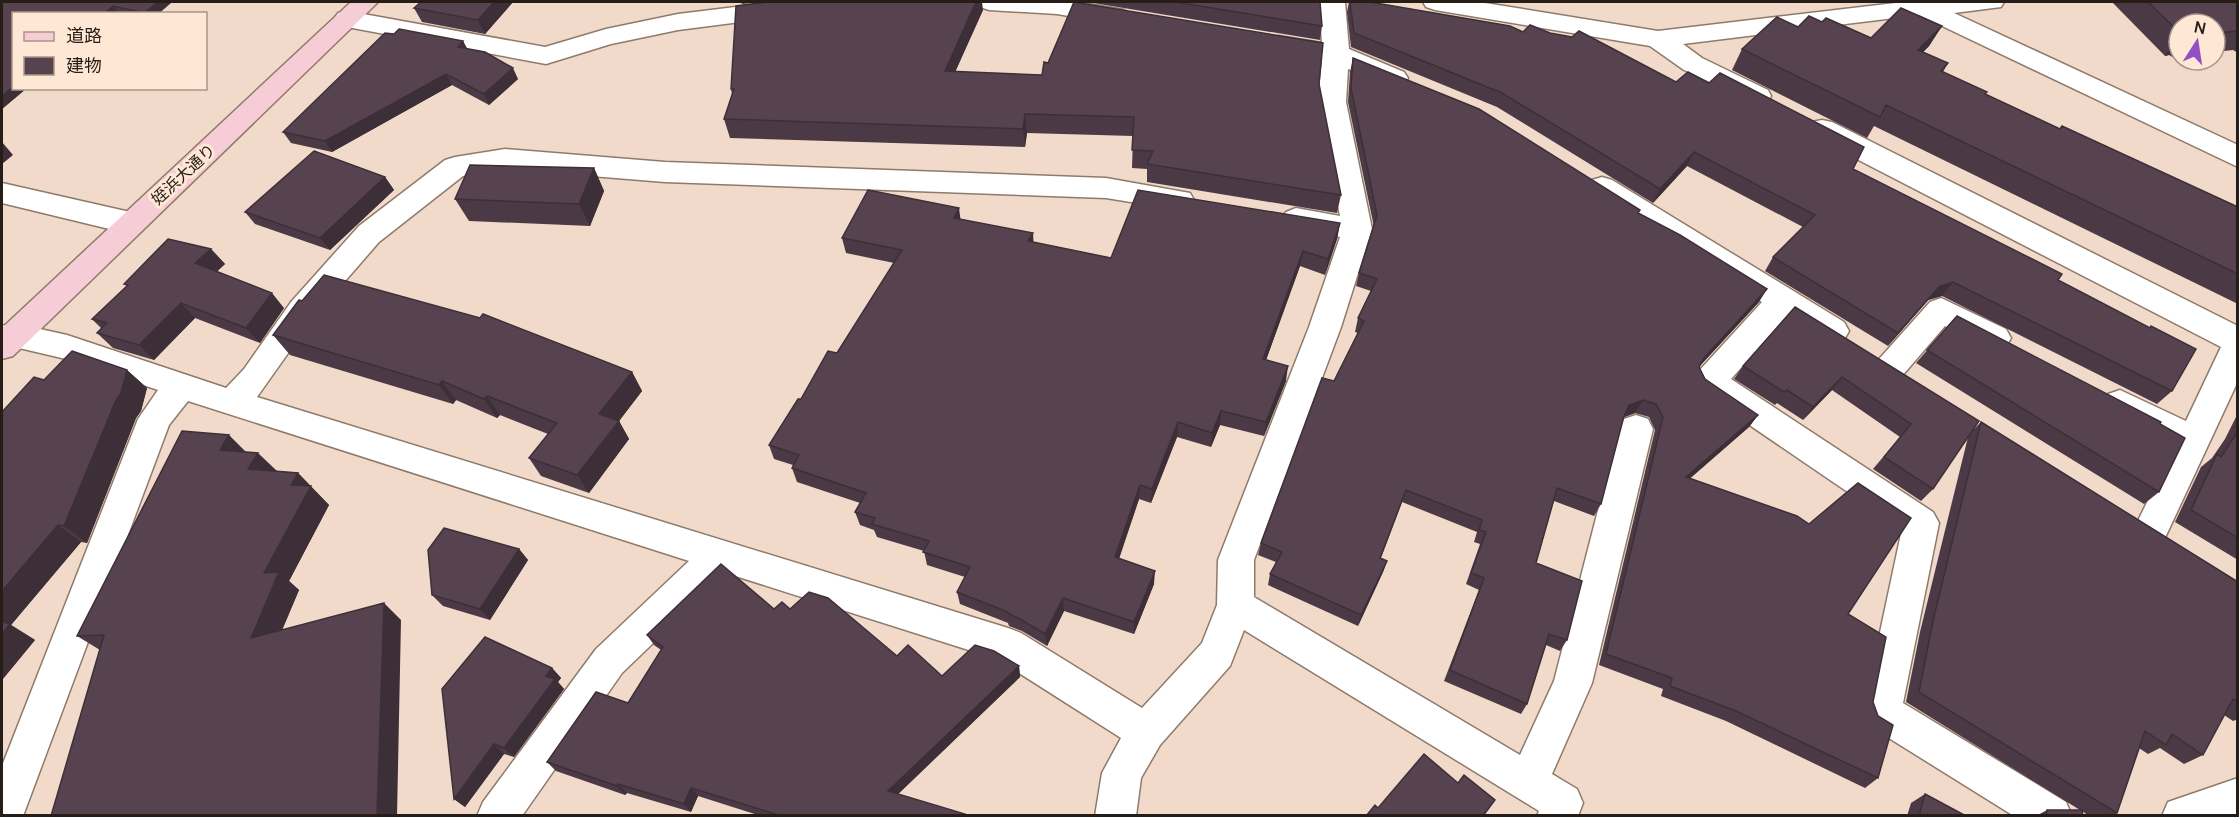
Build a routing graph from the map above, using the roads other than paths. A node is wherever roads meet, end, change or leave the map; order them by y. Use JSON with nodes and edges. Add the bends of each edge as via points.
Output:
{"nodes":[{"id":1,"x":834,"y":2,"type":"edge"},
{"id":2,"x":989,"y":2,"type":"edge"},
{"id":3,"x":1332,"y":2,"type":"edge"},
{"id":4,"x":1435,"y":2,"type":"edge"},
{"id":5,"x":1992,"y":2,"type":"edge"},
{"id":6,"x":1923,"y":7,"type":"junction"},
{"id":7,"x":356,"y":10,"type":"edge"},
{"id":8,"x":1541,"y":11,"type":"edge"},
{"id":9,"x":1138,"y":20,"type":"edge"},
{"id":10,"x":1658,"y":39,"type":"junction"},
{"id":11,"x":1254,"y":40,"type":"edge"},
{"id":12,"x":1336,"y":54,"type":"junction"},
{"id":13,"x":1422,"y":89,"type":"edge"},
{"id":14,"x":2238,"y":157,"type":"edge"},
{"id":15,"x":1575,"y":170,"type":"edge"},
{"id":16,"x":2,"y":193,"type":"edge"},
{"id":17,"x":1209,"y":205,"type":"edge"},
{"id":18,"x":1266,"y":214,"type":"edge"},
{"id":19,"x":130,"y":223,"type":"junction"},
{"id":20,"x":1357,"y":229,"type":"junction"},
{"id":21,"x":1782,"y":300,"type":"junction"},
{"id":22,"x":7,"y":341,"type":"edge"},
{"id":23,"x":2238,"y":343,"type":"edge"},
{"id":24,"x":2025,"y":354,"type":"edge"},
{"id":25,"x":181,"y":385,"type":"junction"},
{"id":26,"x":2099,"y":392,"type":"edge"},
{"id":27,"x":232,"y":403,"type":"junction"},
{"id":28,"x":1636,"y":429,"type":"dead end"},
{"id":29,"x":2193,"y":441,"type":"junction"},
{"id":30,"x":2151,"y":529,"type":"edge"},
{"id":31,"x":720,"y":555,"type":"junction"},
{"id":32,"x":1235,"y":605,"type":"junction"},
{"id":33,"x":1146,"y":732,"type":"junction"},
{"id":34,"x":1528,"y":782,"type":"junction"},
{"id":35,"x":2238,"y":798,"type":"edge"},
{"id":36,"x":2,"y":816,"type":"edge"},
{"id":37,"x":497,"y":816,"type":"edge"},
{"id":38,"x":1114,"y":816,"type":"edge"},
{"id":39,"x":1557,"y":816,"type":"edge"},
{"id":40,"x":2052,"y":816,"type":"edge"},
{"id":41,"x":2182,"y":816,"type":"edge"}],
"edges":[{"from":1,"to":7,"type":"street","via":[[668,24],[606,37],[546,56]]},
{"from":2,"to":9,"type":"street","via":[[1057,6]]},
{"from":3,"to":12,"type":"street"},
{"from":4,"to":8,"type":"street"},
{"from":5,"to":6,"type":"street"},
{"from":6,"to":10,"type":"street"},
{"from":6,"to":14,"type":"street"},
{"from":7,"to":19,"type":"main road","name":"姪浜大通り"},
{"from":8,"to":10,"type":"street"},
{"from":10,"to":23,"type":"street","via":[[1693,63]]},
{"from":11,"to":12,"type":"street"},
{"from":12,"to":13,"type":"street"},
{"from":12,"to":20,"type":"street","via":[[1332,102]]},
{"from":15,"to":21,"type":"street"},
{"from":16,"to":19,"type":"street"},
{"from":17,"to":27,"type":"street","via":[[1106,188],[665,172],[505,159],[455,167],[369,234],[302,310],[255,378]]},
{"from":18,"to":20,"type":"street"},
{"from":19,"to":22,"type":"main road","name":"姪浜大通り"},
{"from":20,"to":32,"type":"street","via":[[1325,327],[1236,560]]},
{"from":21,"to":24,"type":"street","via":[[1881,361],[1941,310]]},
{"from":21,"to":40,"type":"street","via":[[1709,381],[1921,523],[1882,712]]},
{"from":22,"to":25,"type":"street","via":[[67,347]]},
{"from":23,"to":29,"type":"street"},
{"from":25,"to":27,"type":"street"},
{"from":25,"to":36,"type":"street","via":[[155,419]]},
{"from":26,"to":29,"type":"street"},
{"from":27,"to":31,"type":"street"},
{"from":28,"to":34,"type":"street","via":[[1573,683]]},
{"from":29,"to":30,"type":"street"},
{"from":31,"to":33,"type":"street","via":[[1008,645]]},
{"from":31,"to":37,"type":"street","via":[[609,661]]},
{"from":32,"to":33,"type":"street","via":[[1217,654]]},
{"from":32,"to":34,"type":"street"},
{"from":33,"to":38,"type":"street","via":[[1122,773]]},
{"from":34,"to":39,"type":"street","via":[[1563,803]]},
{"from":35,"to":41,"type":"street"}]}
